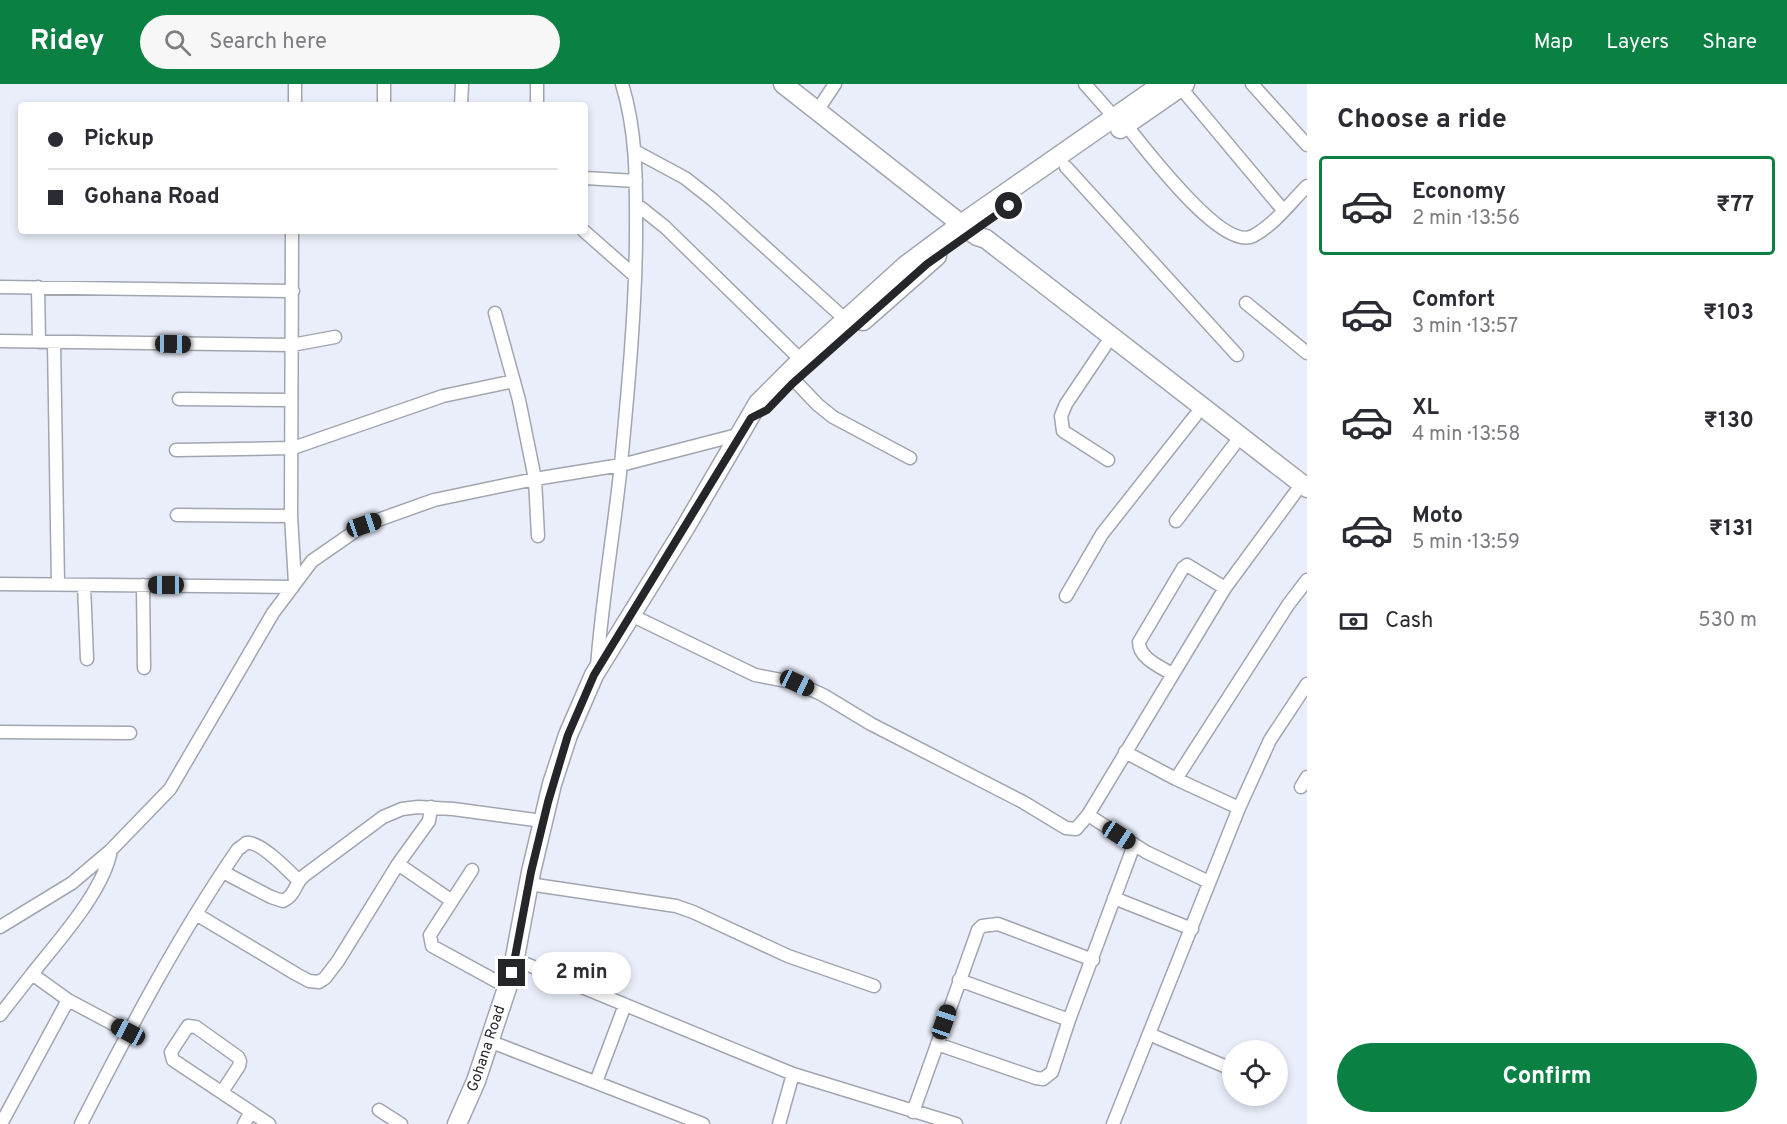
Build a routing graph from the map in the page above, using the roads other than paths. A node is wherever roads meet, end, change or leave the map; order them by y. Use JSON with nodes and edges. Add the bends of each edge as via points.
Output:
{"nodes":[{"id":1,"x":296,"y":84,"type":"edge"},
{"id":2,"x":384,"y":84,"type":"edge"},
{"id":3,"x":462,"y":84,"type":"edge"},
{"id":4,"x":537,"y":84,"type":"edge"},
{"id":5,"x":622,"y":84,"type":"edge"},
{"id":6,"x":783,"y":84,"type":"edge"},
{"id":7,"x":835,"y":84,"type":"edge"},
{"id":8,"x":1085,"y":84,"type":"edge"},
{"id":9,"x":1162,"y":84,"type":"edge"},
{"id":10,"x":1252,"y":84,"type":"edge"},
{"id":11,"x":1183,"y":86,"type":"edge"},
{"id":12,"x":295,"y":102,"type":"edge"},
{"id":13,"x":384,"y":102,"type":"edge"},
{"id":14,"x":461,"y":102,"type":"edge"},
{"id":15,"x":537,"y":102,"type":"edge"},
{"id":16,"x":817,"y":111,"type":"junction"},
{"id":17,"x":1120,"y":121,"type":"junction"},
{"id":18,"x":1307,"y":145,"type":"edge"},
{"id":19,"x":635,"y":151,"type":"junction"},
{"id":20,"x":1066,"y":166,"type":"junction"},
{"id":21,"x":588,"y":178,"type":"edge"},
{"id":22,"x":636,"y":181,"type":"junction"},
{"id":23,"x":1307,"y":186,"type":"edge"},
{"id":24,"x":636,"y":204,"type":"junction"},
{"id":25,"x":1283,"y":210,"type":"junction"},
{"id":26,"x":969,"y":231,"type":"junction"},
{"id":27,"x":292,"y":234,"type":"edge"},
{"id":28,"x":587,"y":234,"type":"edge"},
{"id":29,"x":635,"y":276,"type":"junction"},
{"id":30,"x":0,"y":286,"type":"edge"},
{"id":31,"x":38,"y":287,"type":"junction"},
{"id":32,"x":293,"y":291,"type":"junction"},
{"id":33,"x":1246,"y":303,"type":"dead end"},
{"id":34,"x":495,"y":313,"type":"dead end"},
{"id":35,"x":846,"y":320,"type":"junction"},
{"id":36,"x":335,"y":337,"type":"dead end"},
{"id":37,"x":0,"y":341,"type":"edge"},
{"id":38,"x":39,"y":342,"type":"junction"},
{"id":39,"x":54,"y":342,"type":"junction"},
{"id":40,"x":292,"y":345,"type":"junction"},
{"id":41,"x":1105,"y":346,"type":"junction"},
{"id":42,"x":1306,"y":352,"type":"edge"},
{"id":43,"x":1237,"y":355,"type":"dead end"},
{"id":44,"x":801,"y":360,"type":"junction"},
{"id":45,"x":514,"y":381,"type":"junction"},
{"id":46,"x":795,"y":381,"type":"junction"},
{"id":47,"x":179,"y":399,"type":"dead end"},
{"id":48,"x":291,"y":400,"type":"junction"},
{"id":49,"x":1195,"y":416,"type":"junction"},
{"id":50,"x":751,"y":418,"type":"junction"},
{"id":51,"x":741,"y":434,"type":"junction"},
{"id":52,"x":1233,"y":445,"type":"junction"},
{"id":53,"x":292,"y":448,"type":"junction"},
{"id":54,"x":176,"y":450,"type":"dead end"},
{"id":55,"x":910,"y":458,"type":"dead end"},
{"id":56,"x":1108,"y":460,"type":"dead end"},
{"id":57,"x":621,"y":465,"type":"junction"},
{"id":58,"x":535,"y":479,"type":"junction"},
{"id":59,"x":1303,"y":495,"type":"edge"},
{"id":60,"x":177,"y":515,"type":"dead end"},
{"id":61,"x":291,"y":516,"type":"junction"},
{"id":62,"x":1176,"y":521,"type":"dead end"},
{"id":63,"x":538,"y":536,"type":"dead end"},
{"id":64,"x":1307,"y":580,"type":"edge"},
{"id":65,"x":0,"y":584,"type":"edge"},
{"id":66,"x":58,"y":584,"type":"junction"},
{"id":67,"x":84,"y":585,"type":"junction"},
{"id":68,"x":143,"y":585,"type":"junction"},
{"id":69,"x":294,"y":585,"type":"junction"},
{"id":70,"x":1225,"y":588,"type":"junction"},
{"id":71,"x":1066,"y":596,"type":"dead end"},
{"id":72,"x":631,"y":615,"type":"junction"},
{"id":73,"x":87,"y":659,"type":"dead end"},
{"id":74,"x":144,"y":668,"type":"dead end"},
{"id":75,"x":597,"y":670,"type":"junction"},
{"id":76,"x":1172,"y":674,"type":"junction"},
{"id":77,"x":1307,"y":684,"type":"edge"},
{"id":78,"x":0,"y":732,"type":"edge"},
{"id":79,"x":130,"y":733,"type":"dead end"},
{"id":80,"x":1125,"y":752,"type":"junction"},
{"id":81,"x":1176,"y":779,"type":"junction"},
{"id":82,"x":431,"y":807,"type":"junction"},
{"id":83,"x":1239,"y":808,"type":"junction"},
{"id":84,"x":1088,"y":816,"type":"junction"},
{"id":85,"x":543,"y":821,"type":"junction"},
{"id":86,"x":1134,"y":845,"type":"junction"},
{"id":87,"x":111,"y":850,"type":"junction"},
{"id":88,"x":398,"y":864,"type":"junction"},
{"id":89,"x":471,"y":870,"type":"dead end"},
{"id":90,"x":223,"y":872,"type":"junction"},
{"id":91,"x":298,"y":880,"type":"junction"},
{"id":92,"x":1209,"y":882,"type":"junction"},
{"id":93,"x":529,"y":884,"type":"junction"},
{"id":94,"x":1114,"y":898,"type":"junction"},
{"id":95,"x":452,"y":901,"type":"junction"},
{"id":96,"x":196,"y":915,"type":"junction"},
{"id":97,"x":0,"y":927,"type":"edge"},
{"id":98,"x":1192,"y":929,"type":"junction"},
{"id":99,"x":514,"y":959,"type":"junction"},
{"id":100,"x":1093,"y":960,"type":"junction"},
{"id":101,"x":32,"y":974,"type":"junction"},
{"id":102,"x":959,"y":980,"type":"junction"},
{"id":103,"x":874,"y":986,"type":"dead end"},
{"id":104,"x":507,"y":987,"type":"junction"},
{"id":105,"x":68,"y":1000,"type":"junction"},
{"id":106,"x":625,"y":1005,"type":"junction"},
{"id":107,"x":0,"y":1015,"type":"edge"},
{"id":108,"x":1069,"y":1020,"type":"junction"},
{"id":109,"x":128,"y":1032,"type":"junction"},
{"id":110,"x":1149,"y":1034,"type":"junction"},
{"id":111,"x":489,"y":1041,"type":"junction"},
{"id":112,"x":937,"y":1044,"type":"junction"},
{"id":113,"x":1222,"y":1065,"type":"edge"},
{"id":114,"x":793,"y":1074,"type":"junction"},
{"id":115,"x":596,"y":1083,"type":"junction"},
{"id":116,"x":222,"y":1092,"type":"junction"},
{"id":117,"x":379,"y":1110,"type":"dead end"},
{"id":118,"x":251,"y":1112,"type":"junction"},
{"id":119,"x":913,"y":1112,"type":"junction"},
{"id":120,"x":1,"y":1124,"type":"edge"},
{"id":121,"x":81,"y":1124,"type":"edge"},
{"id":122,"x":244,"y":1124,"type":"edge"},
{"id":123,"x":269,"y":1124,"type":"edge"},
{"id":124,"x":401,"y":1124,"type":"edge"},
{"id":125,"x":458,"y":1124,"type":"edge"},
{"id":126,"x":703,"y":1124,"type":"edge"},
{"id":127,"x":779,"y":1124,"type":"edge"},
{"id":128,"x":957,"y":1124,"type":"edge"},
{"id":129,"x":1113,"y":1124,"type":"edge"}],
"edges":[{"from":1,"to":12,"type":"street"},
{"from":2,"to":13,"type":"street"},
{"from":3,"to":14,"type":"street"},
{"from":4,"to":15,"type":"street"},
{"from":5,"to":19,"type":"street"},
{"from":6,"to":16,"type":"main road"},
{"from":7,"to":16,"type":"street"},
{"from":8,"to":17,"type":"street"},
{"from":9,"to":17,"type":"main road"},
{"from":10,"to":18,"type":"street"},
{"from":11,"to":17,"type":"main road"},
{"from":11,"to":25,"type":"street"},
{"from":16,"to":26,"type":"main road"},
{"from":17,"to":20,"type":"main road"},
{"from":17,"to":25,"type":"street","via":[[1182,192],[1232,236],[1252,237]]},
{"from":17,"to":26,"type":"main road"},
{"from":19,"to":22,"type":"street"},
{"from":19,"to":35,"type":"street","via":[[694,185]]},
{"from":20,"to":26,"type":"main road"},
{"from":20,"to":43,"type":"street"},
{"from":21,"to":22,"type":"street"},
{"from":22,"to":24,"type":"street"},
{"from":23,"to":25,"type":"street"},
{"from":24,"to":29,"type":"street"},
{"from":24,"to":44,"type":"street","via":[[665,227]]},
{"from":26,"to":35,"type":"main road","name":"Gohana Road","via":[[906,265]]},
{"from":26,"to":41,"type":"main road","via":[[1034,292]]},
{"from":26,"to":46,"type":"main road"},
{"from":26,"to":59,"type":"main road","via":[[986,239]]},
{"from":27,"to":32,"type":"street"},
{"from":28,"to":29,"type":"street"},
{"from":29,"to":57,"type":"street"},
{"from":30,"to":31,"type":"street"},
{"from":31,"to":32,"type":"street"},
{"from":31,"to":38,"type":"street"},
{"from":32,"to":40,"type":"street"},
{"from":33,"to":42,"type":"street"},
{"from":34,"to":45,"type":"street"},
{"from":35,"to":44,"type":"main road","name":"Gohana Road"},
{"from":36,"to":40,"type":"street"},
{"from":37,"to":38,"type":"street"},
{"from":38,"to":39,"type":"street"},
{"from":39,"to":40,"type":"street"},
{"from":39,"to":66,"type":"street"},
{"from":40,"to":48,"type":"street"},
{"from":41,"to":49,"type":"main road"},
{"from":41,"to":56,"type":"street","via":[[1061,416],[1064,431]]},
{"from":44,"to":50,"type":"main road","name":"Gohana Road","via":[[758,403]]},
{"from":45,"to":53,"type":"street","via":[[443,396]]},
{"from":45,"to":58,"type":"street"},
{"from":46,"to":50,"type":"main road","via":[[767,410]]},
{"from":46,"to":55,"type":"street","via":[[833,417]]},
{"from":47,"to":48,"type":"street"},
{"from":48,"to":53,"type":"street"},
{"from":49,"to":52,"type":"main road"},
{"from":49,"to":71,"type":"street","via":[[1102,534]]},
{"from":50,"to":51,"type":"main road","name":"Gohana Road"},
{"from":51,"to":57,"type":"street"},
{"from":51,"to":72,"type":"main road","name":"Gohana Road"},
{"from":52,"to":59,"type":"main road"},
{"from":52,"to":62,"type":"street"},
{"from":53,"to":54,"type":"street"},
{"from":53,"to":61,"type":"street"},
{"from":57,"to":58,"type":"street"},
{"from":57,"to":75,"type":"street"},
{"from":58,"to":63,"type":"street"},
{"from":58,"to":69,"type":"street","via":[[434,500],[364,525],[312,561]]},
{"from":59,"to":70,"type":"street"},
{"from":60,"to":61,"type":"street"},
{"from":61,"to":69,"type":"street"},
{"from":64,"to":81,"type":"street"},
{"from":65,"to":66,"type":"street"},
{"from":66,"to":67,"type":"street"},
{"from":67,"to":68,"type":"street"},
{"from":67,"to":73,"type":"street"},
{"from":68,"to":69,"type":"street"},
{"from":68,"to":74,"type":"street"},
{"from":69,"to":87,"type":"street","via":[[273,613],[170,789]]},
{"from":70,"to":76,"type":"street"},
{"from":70,"to":76,"type":"street","via":[[1187,565],[1171,587],[1138,648],[1142,655]]},
{"from":72,"to":75,"type":"main road","name":"Gohana Road"},
{"from":72,"to":84,"type":"street","via":[[755,675],[797,683],[823,695],[1066,828],[1076,829]]},
{"from":75,"to":85,"type":"main road","name":"Gohana Road","via":[[568,735]]},
{"from":76,"to":80,"type":"street"},
{"from":77,"to":83,"type":"street","via":[[1270,740]]},
{"from":78,"to":79,"type":"street"},
{"from":80,"to":81,"type":"street"},
{"from":80,"to":84,"type":"street"},
{"from":81,"to":83,"type":"street"},
{"from":82,"to":85,"type":"street"},
{"from":82,"to":88,"type":"street","via":[[429,821]]},
{"from":82,"to":91,"type":"street","via":[[402,809],[383,817]]},
{"from":83,"to":92,"type":"street"},
{"from":84,"to":86,"type":"street"},
{"from":85,"to":93,"type":"main road","name":"Gohana Road"},
{"from":86,"to":92,"type":"street"},
{"from":86,"to":94,"type":"street"},
{"from":87,"to":97,"type":"street","via":[[72,883]]},
{"from":87,"to":101,"type":"street","via":[[108,865],[89,899]]},
{"from":88,"to":95,"type":"street"},
{"from":88,"to":96,"type":"street","via":[[338,961],[319,982],[309,981]]},
{"from":89,"to":95,"type":"street"},
{"from":90,"to":91,"type":"street","via":[[283,901],[292,896]]},
{"from":90,"to":91,"type":"street","via":[[238,849],[252,843]]},
{"from":90,"to":96,"type":"street"},
{"from":92,"to":98,"type":"street"},
{"from":93,"to":99,"type":"main road","name":"Gohana Road"},
{"from":93,"to":103,"type":"street","via":[[676,906],[788,956]]},
{"from":94,"to":98,"type":"street"},
{"from":94,"to":100,"type":"street"},
{"from":95,"to":104,"type":"street","via":[[430,935],[432,946]]},
{"from":96,"to":109,"type":"street"},
{"from":98,"to":110,"type":"street"},
{"from":99,"to":104,"type":"main road","name":"Gohana Road"},
{"from":99,"to":106,"type":"street"},
{"from":100,"to":102,"type":"street","via":[[991,924],[978,930]]},
{"from":100,"to":108,"type":"street"},
{"from":101,"to":105,"type":"street"},
{"from":101,"to":107,"type":"street"},
{"from":102,"to":108,"type":"street"},
{"from":102,"to":112,"type":"street"},
{"from":104,"to":111,"type":"main road","name":"Gohana Road"},
{"from":105,"to":109,"type":"street"},
{"from":105,"to":120,"type":"street"},
{"from":106,"to":114,"type":"street"},
{"from":106,"to":115,"type":"street"},
{"from":108,"to":112,"type":"street","via":[[1052,1072],[1043,1079]]},
{"from":109,"to":121,"type":"street"},
{"from":110,"to":113,"type":"street"},
{"from":110,"to":129,"type":"street"},
{"from":111,"to":115,"type":"street"},
{"from":111,"to":125,"type":"main road","name":"Gohana Road"},
{"from":112,"to":119,"type":"street"},
{"from":114,"to":119,"type":"street"},
{"from":114,"to":127,"type":"street"},
{"from":115,"to":126,"type":"street"},
{"from":116,"to":116,"type":"street","via":[[173,1060],[171,1052],[188,1026],[196,1027],[238,1057],[239,1066]]},
{"from":116,"to":118,"type":"street"},
{"from":117,"to":124,"type":"street"},
{"from":118,"to":122,"type":"street"},
{"from":118,"to":123,"type":"street"},
{"from":119,"to":128,"type":"street"}]}
